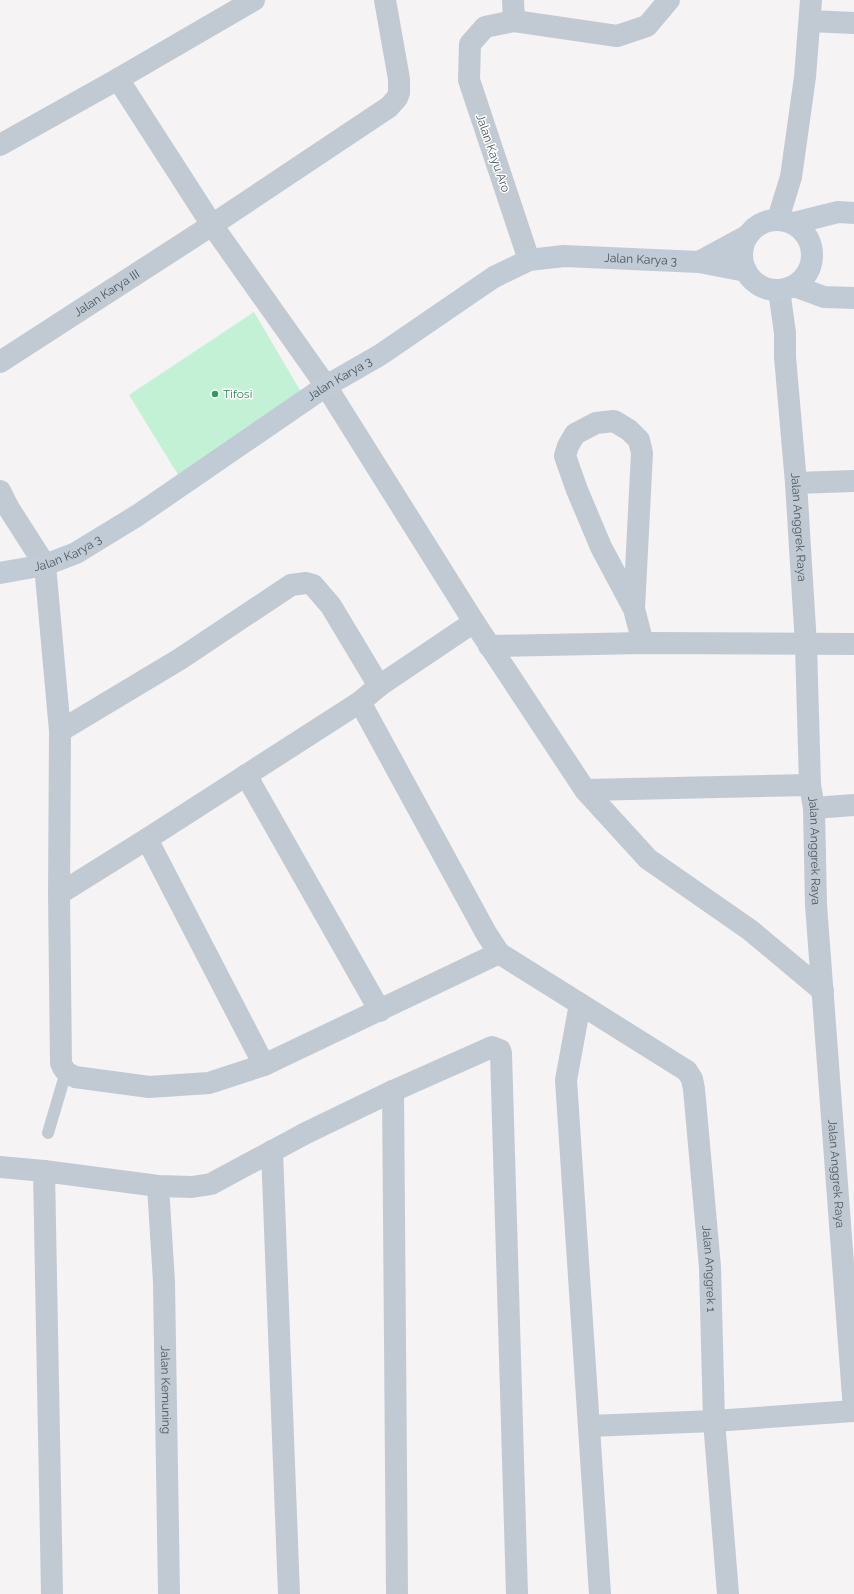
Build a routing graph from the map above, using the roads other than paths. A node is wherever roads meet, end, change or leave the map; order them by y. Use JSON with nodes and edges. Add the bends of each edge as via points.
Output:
{"nodes":[{"id":1,"x":254,"y":0,"type":"edge"},
{"id":2,"x":385,"y":0,"type":"edge"},
{"id":3,"x":669,"y":0,"type":"edge"},
{"id":4,"x":513,"y":10,"type":"edge"},
{"id":5,"x":810,"y":10,"type":"edge"},
{"id":6,"x":854,"y":23,"type":"edge"},
{"id":7,"x":118,"y":79,"type":"junction"},
{"id":8,"x":0,"y":145,"type":"edge"},
{"id":9,"x":854,"y":213,"type":"edge"},
{"id":10,"x":786,"y":221,"type":"junction"},
{"id":11,"x":212,"y":225,"type":"junction"},
{"id":12,"x":747,"y":236,"type":"junction"},
{"id":13,"x":530,"y":260,"type":"junction"},
{"id":14,"x":699,"y":262,"type":"junction"},
{"id":15,"x":746,"y":271,"type":"junction"},
{"id":16,"x":787,"y":288,"type":"junction"},
{"id":17,"x":854,"y":298,"type":"edge"},
{"id":18,"x":0,"y":362,"type":"edge"},
{"id":19,"x":326,"y":386,"type":"junction"},
{"id":20,"x":854,"y":481,"type":"edge"},
{"id":21,"x":796,"y":483,"type":"junction"},
{"id":22,"x":0,"y":491,"type":"edge"},
{"id":23,"x":45,"y":565,"type":"junction"},
{"id":24,"x":0,"y":573,"type":"edge"},
{"id":25,"x":634,"y":609,"type":"junction"},
{"id":26,"x":474,"y":622,"type":"junction"},
{"id":27,"x":643,"y":643,"type":"junction"},
{"id":28,"x":854,"y":644,"type":"edge"},
{"id":29,"x":806,"y":645,"type":"junction"},
{"id":30,"x":489,"y":646,"type":"junction"},
{"id":31,"x":379,"y":686,"type":"junction"},
{"id":32,"x":360,"y":702,"type":"junction"},
{"id":33,"x":60,"y":731,"type":"junction"},
{"id":34,"x":246,"y":775,"type":"junction"},
{"id":35,"x":810,"y":785,"type":"junction"},
{"id":36,"x":585,"y":790,"type":"junction"},
{"id":37,"x":854,"y":805,"type":"edge"},
{"id":38,"x":814,"y":808,"type":"junction"},
{"id":39,"x":147,"y":839,"type":"junction"},
{"id":40,"x":59,"y":894,"type":"junction"},
{"id":41,"x":499,"y":953,"type":"junction"},
{"id":42,"x":823,"y":991,"type":"junction"},
{"id":43,"x":580,"y":1004,"type":"junction"},
{"id":44,"x":380,"y":1011,"type":"junction"},
{"id":45,"x":264,"y":1065,"type":"junction"},
{"id":46,"x":66,"y":1072,"type":"junction"},
{"id":47,"x":393,"y":1091,"type":"junction"},
{"id":48,"x":48,"y":1133,"type":"dead end"},
{"id":49,"x":272,"y":1151,"type":"junction"},
{"id":50,"x":0,"y":1167,"type":"edge"},
{"id":51,"x":44,"y":1171,"type":"junction"},
{"id":52,"x":158,"y":1186,"type":"junction"},
{"id":53,"x":854,"y":1410,"type":"edge"},
{"id":54,"x":714,"y":1421,"type":"junction"},
{"id":55,"x":589,"y":1426,"type":"junction"},
{"id":56,"x":52,"y":1594,"type":"edge"},
{"id":57,"x":169,"y":1594,"type":"edge"},
{"id":58,"x":289,"y":1594,"type":"edge"},
{"id":59,"x":397,"y":1594,"type":"edge"},
{"id":60,"x":517,"y":1594,"type":"edge"},
{"id":61,"x":600,"y":1594,"type":"edge"},
{"id":62,"x":728,"y":1594,"type":"edge"}],
"edges":[{"from":1,"to":7,"type":"street"},
{"from":2,"to":11,"type":"street","name":"Jalan Karya III","via":[[399,79],[397,98],[389,108]]},
{"from":3,"to":4,"type":"street","via":[[647,26],[617,36]]},
{"from":4,"to":13,"type":"street","name":"Jalan Kayu Aro","via":[[485,28],[470,44],[469,80]]},
{"from":5,"to":6,"type":"street"},
{"from":5,"to":10,"type":"street","via":[[805,77]]},
{"from":7,"to":8,"type":"street"},
{"from":7,"to":11,"type":"street"},
{"from":9,"to":10,"type":"street","via":[[838,212]]},
{"from":10,"to":12,"type":"street","via":[[769,220],[760,223]]},
{"from":10,"to":16,"type":"street","via":[[803,230],[812,250],[809,270],[803,280]]},
{"from":11,"to":18,"type":"street","name":"Jalan Karya III"},
{"from":11,"to":19,"type":"street"},
{"from":12,"to":14,"type":"street"},
{"from":12,"to":15,"type":"street","via":[[742,254]]},
{"from":13,"to":14,"type":"street","name":"Jalan Karya 3","via":[[564,256]]},
{"from":13,"to":19,"type":"street","name":"Jalan Karya 3","via":[[494,277],[380,355]]},
{"from":14,"to":15,"type":"street","name":"Jalan Karya 3"},
{"from":15,"to":16,"type":"street","via":[[752,280],[769,290]]},
{"from":16,"to":17,"type":"street","via":[[824,297]]},
{"from":16,"to":21,"type":"street","name":"Jalan Anggrek Raya","via":[[784,357]]},
{"from":19,"to":23,"type":"street","name":"Jalan Karya 3","via":[[138,515],[76,553]]},
{"from":19,"to":26,"type":"street"},
{"from":20,"to":21,"type":"street"},
{"from":21,"to":29,"type":"street","name":"Jalan Anggrek Raya"},
{"from":22,"to":23,"type":"street"},
{"from":23,"to":24,"type":"street","name":"Jalan Karya 3"},
{"from":23,"to":33,"type":"street"},
{"from":25,"to":25,"type":"street","via":[[642,453],[639,440],[629,430],[614,421],[596,423],[575,434],[565,456],[601,547]]},
{"from":25,"to":27,"type":"street"},
{"from":26,"to":30,"type":"street"},
{"from":26,"to":31,"type":"street"},
{"from":27,"to":29,"type":"street"},
{"from":27,"to":30,"type":"street"},
{"from":28,"to":29,"type":"street"},
{"from":29,"to":35,"type":"street","name":"Jalan Anggrek Raya"},
{"from":30,"to":36,"type":"street"},
{"from":31,"to":32,"type":"street"},
{"from":31,"to":33,"type":"street","via":[[331,606],[313,585],[306,583],[292,585],[180,659]]},
{"from":32,"to":34,"type":"street"},
{"from":32,"to":41,"type":"street"},
{"from":33,"to":40,"type":"street"},
{"from":34,"to":39,"type":"street"},
{"from":34,"to":44,"type":"street"},
{"from":35,"to":36,"type":"street"},
{"from":35,"to":38,"type":"street","name":"Jalan Anggrek Raya"},
{"from":36,"to":42,"type":"street","via":[[648,859],[750,930]]},
{"from":37,"to":38,"type":"street"},
{"from":38,"to":42,"type":"street","name":"Jalan Anggrek Raya","via":[[816,905]]},
{"from":39,"to":40,"type":"street"},
{"from":39,"to":45,"type":"street"},
{"from":40,"to":46,"type":"street","via":[[61,1063]]},
{"from":41,"to":43,"type":"street","name":"Jalan Anggrek 1"},
{"from":41,"to":44,"type":"street"},
{"from":42,"to":53,"type":"street","name":"Jalan Anggrek Raya"},
{"from":43,"to":54,"type":"street","name":"Jalan Anggrek 1","via":[[687,1071],[692,1078],[710,1267]]},
{"from":43,"to":55,"type":"street","via":[[566,1080]]},
{"from":44,"to":45,"type":"street"},
{"from":45,"to":46,"type":"street","via":[[209,1083],[149,1087],[75,1076]]},
{"from":46,"to":48,"type":"lane"},
{"from":47,"to":49,"type":"street"},
{"from":47,"to":59,"type":"street"},
{"from":47,"to":60,"type":"street","via":[[492,1047],[502,1053]]},
{"from":49,"to":52,"type":"street","via":[[211,1184],[192,1187]]},
{"from":49,"to":58,"type":"street"},
{"from":50,"to":51,"type":"street"},
{"from":51,"to":52,"type":"street"},
{"from":51,"to":56,"type":"street"},
{"from":52,"to":57,"type":"street","name":"Jalan Kemuning","via":[[164,1282]]},
{"from":53,"to":54,"type":"street"},
{"from":54,"to":55,"type":"street"},
{"from":54,"to":62,"type":"street","name":"Jalan Anggrek 1"},
{"from":55,"to":61,"type":"street"}]}
